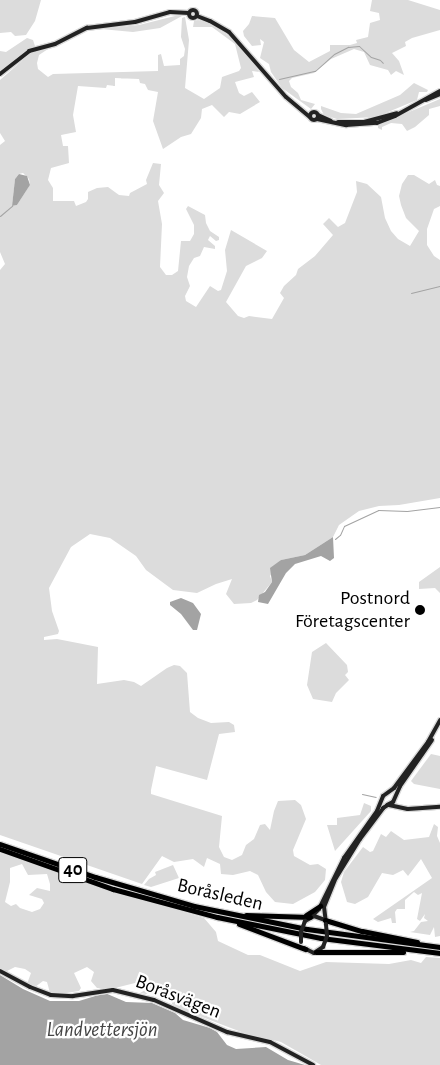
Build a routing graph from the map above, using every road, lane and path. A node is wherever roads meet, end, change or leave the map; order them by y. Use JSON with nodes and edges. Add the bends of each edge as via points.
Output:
{"nodes":[{"id":1,"x":0,"y":74,"type":"edge"},
{"id":2,"x":440,"y":93,"type":"edge"},
{"id":3,"x":311,"y":115,"type":"junction"},
{"id":4,"x":318,"y":117,"type":"junction"},
{"id":5,"x":440,"y":720,"type":"edge"},
{"id":6,"x":440,"y":725,"type":"edge"},
{"id":7,"x":388,"y":793,"type":"junction"},
{"id":8,"x":394,"y":799,"type":"junction"},
{"id":9,"x":382,"y":800,"type":"junction"},
{"id":10,"x":389,"y":805,"type":"junction"},
{"id":11,"x":440,"y":807,"type":"edge"},
{"id":12,"x":419,"y":808,"type":"junction"},
{"id":13,"x":0,"y":844,"type":"edge"},
{"id":14,"x":0,"y":850,"type":"edge"},
{"id":15,"x":320,"y":906,"type":"junction"},
{"id":16,"x":228,"y":914,"type":"junction"},
{"id":17,"x":217,"y":917,"type":"junction"},
{"id":18,"x":300,"y":917,"type":"junction"},
{"id":19,"x":309,"y":918,"type":"junction"},
{"id":20,"x":326,"y":922,"type":"junction"},
{"id":21,"x":305,"y":949,"type":"junction"},
{"id":22,"x":436,"y":949,"type":"edge"},
{"id":23,"x":316,"y":952,"type":"junction"},
{"id":24,"x":440,"y":953,"type":"edge"},
{"id":25,"x":0,"y":972,"type":"edge"},
{"id":26,"x":313,"y":1065,"type":"edge"}],
"edges":[{"from":1,"to":3,"type":"street","via":[[29,51],[55,44],[87,28],[194,10],[197,16],[234,37],[290,101]]},
{"from":2,"to":4,"type":"street","via":[[390,119],[365,125],[340,125]]},
{"from":3,"to":4,"type":"street"},
{"from":3,"to":4,"type":"street","via":[[314,120]]},
{"from":5,"to":7,"type":"street","via":[[421,752]]},
{"from":6,"to":8,"type":"street"},
{"from":7,"to":8,"type":"street"},
{"from":7,"to":9,"type":"street"},
{"from":8,"to":10,"type":"street"},
{"from":8,"to":12,"type":"street","via":[[402,806]]},
{"from":9,"to":10,"type":"street"},
{"from":9,"to":15,"type":"street","via":[[338,867]]},
{"from":10,"to":12,"type":"street"},
{"from":10,"to":20,"type":"street","via":[[383,808],[338,873],[324,904]]},
{"from":11,"to":12,"type":"street"},
{"from":13,"to":16,"type":"highway","name":"Boråsleden","number":"40","via":[[115,884]]},
{"from":14,"to":17,"type":"highway","name":"Boråsleden","number":"40","via":[[118,890]]},
{"from":15,"to":18,"type":"highway","via":[[311,914]]},
{"from":15,"to":19,"type":"street"},
{"from":16,"to":18,"type":"highway"},
{"from":16,"to":22,"type":"highway","name":"Boråsleden","number":"40"},
{"from":17,"to":21,"type":"highway"},
{"from":17,"to":22,"type":"highway","name":"Boråsleden","number":"40","via":[[321,938]]},
{"from":18,"to":19,"type":"highway"},
{"from":19,"to":20,"type":"street","via":[[317,916]]},
{"from":19,"to":21,"type":"street","bridge":true,"via":[[301,932]]},
{"from":20,"to":22,"type":"highway"},
{"from":20,"to":23,"type":"street","bridge":true,"via":[[327,936],[323,947]]},
{"from":21,"to":23,"type":"street"},
{"from":22,"to":23,"type":"highway"},
{"from":22,"to":24,"type":"highway","name":"Boråsleden","number":"40"},
{"from":25,"to":26,"type":"street","name":"Boråsvägen","via":[[51,995],[73,996],[113,990],[154,1000],[227,1032],[270,1042]]}]}
